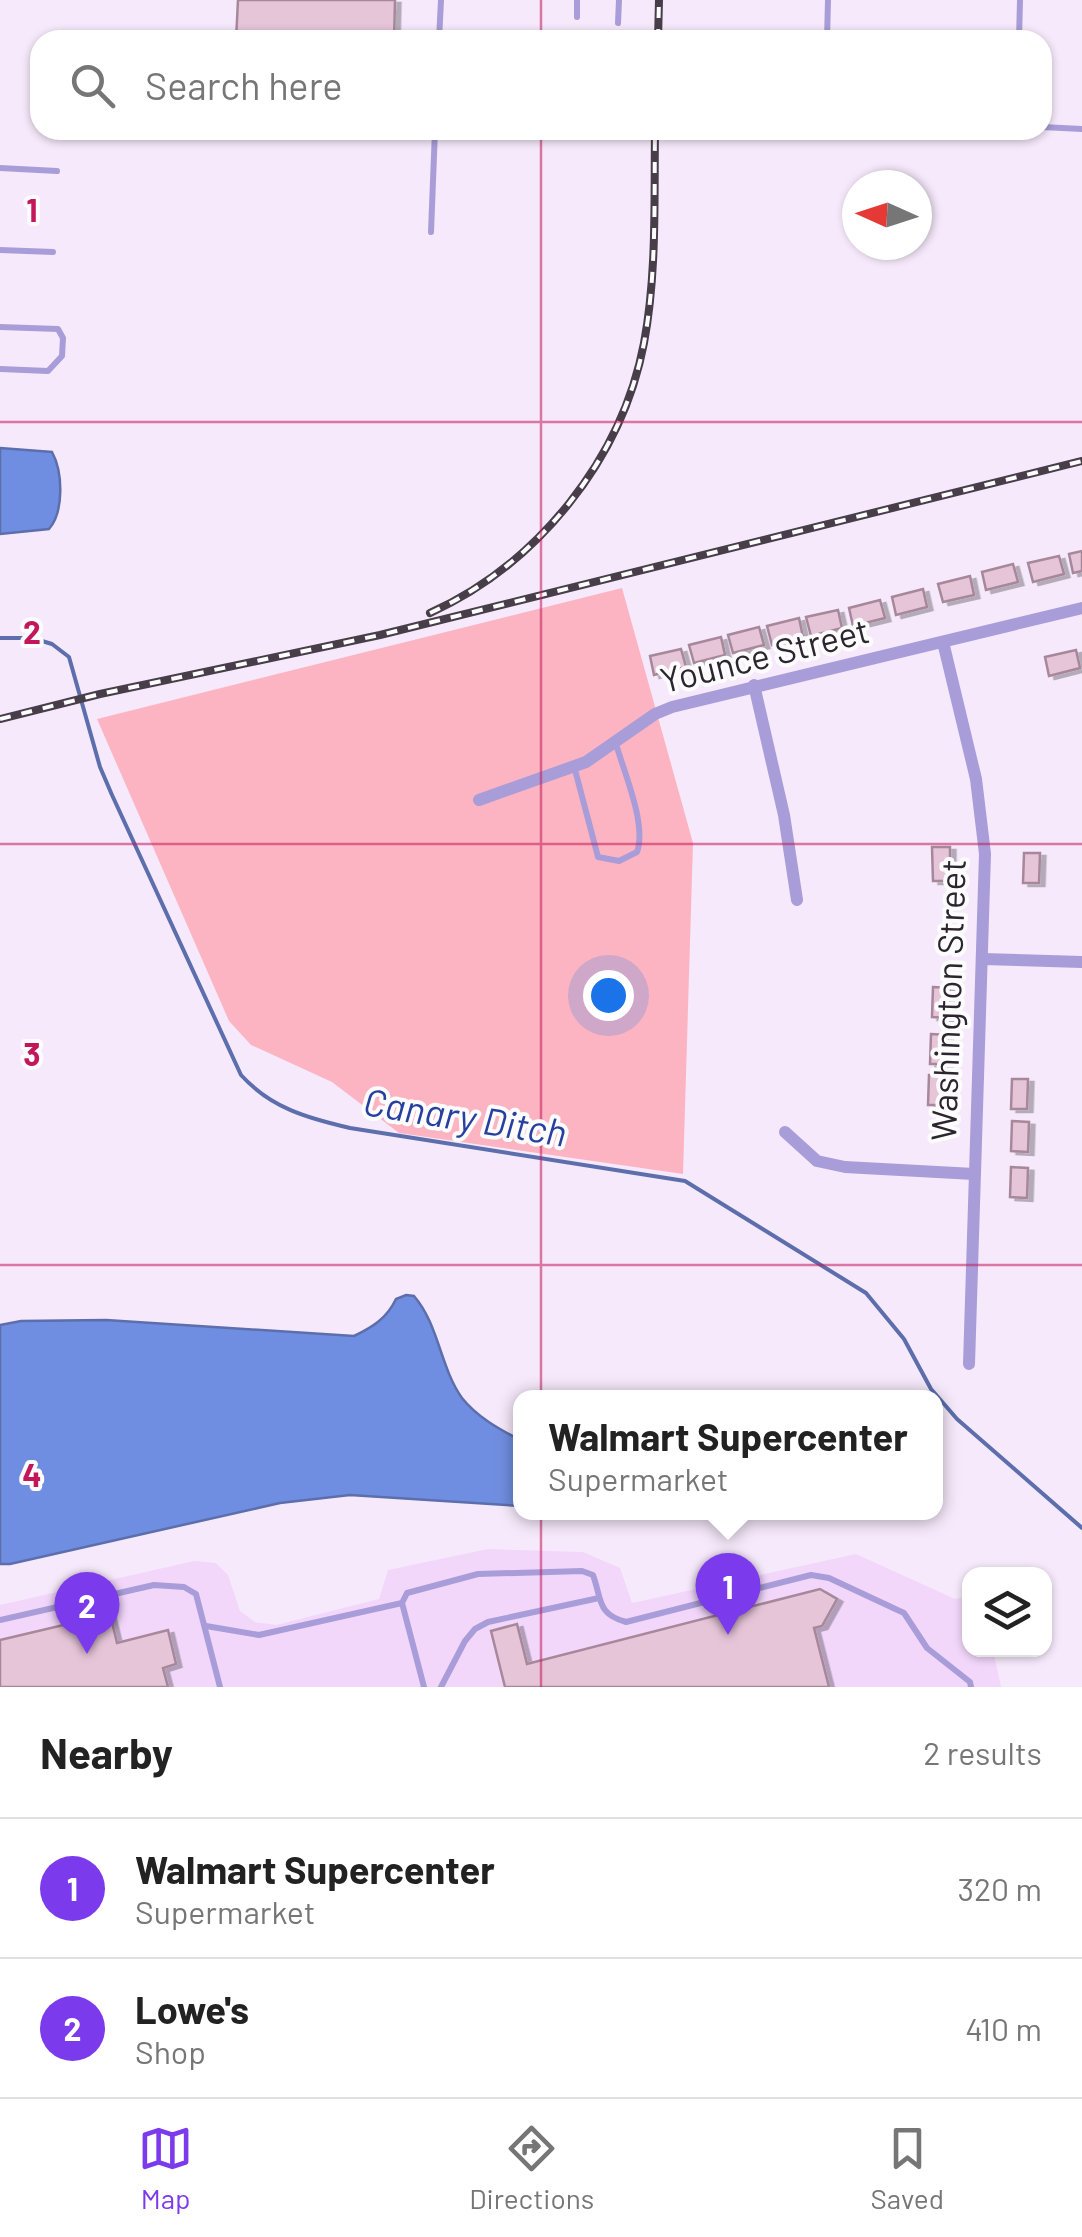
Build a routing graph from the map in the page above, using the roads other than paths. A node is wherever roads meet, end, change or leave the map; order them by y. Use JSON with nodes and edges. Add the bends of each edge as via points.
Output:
{"nodes":[{"id":1,"x":441,"y":0,"type":"edge"},
{"id":2,"x":577,"y":0,"type":"edge"},
{"id":3,"x":619,"y":0,"type":"edge"},
{"id":4,"x":828,"y":0,"type":"edge"},
{"id":5,"x":1020,"y":0,"type":"edge"},
{"id":6,"x":577,"y":17,"type":"dead end"},
{"id":7,"x":618,"y":23,"type":"dead end"},
{"id":8,"x":440,"y":30,"type":"edge"},
{"id":9,"x":827,"y":30,"type":"edge"},
{"id":10,"x":1019,"y":30,"type":"edge"},
{"id":11,"x":1052,"y":128,"type":"edge"},
{"id":12,"x":1082,"y":129,"type":"edge"},
{"id":13,"x":436,"y":140,"type":"edge"},
{"id":14,"x":0,"y":168,"type":"edge"},
{"id":15,"x":57,"y":171,"type":"dead end"},
{"id":16,"x":431,"y":232,"type":"dead end"},
{"id":17,"x":0,"y":250,"type":"edge"},
{"id":18,"x":53,"y":252,"type":"dead end"},
{"id":19,"x":0,"y":327,"type":"edge"},
{"id":20,"x":0,"y":369,"type":"edge"},
{"id":21,"x":1082,"y":608,"type":"edge"},
{"id":22,"x":943,"y":642,"type":"junction"},
{"id":23,"x":754,"y":685,"type":"junction"},
{"id":24,"x":616,"y":743,"type":"junction"},
{"id":25,"x":574,"y":766,"type":"junction"},
{"id":26,"x":479,"y":800,"type":"dead end"},
{"id":27,"x":797,"y":900,"type":"dead end"},
{"id":28,"x":982,"y":959,"type":"junction"},
{"id":29,"x":1082,"y":962,"type":"edge"},
{"id":30,"x":785,"y":1132,"type":"dead end"},
{"id":31,"x":974,"y":1174,"type":"junction"},
{"id":32,"x":969,"y":1364,"type":"dead end"},
{"id":33,"x":599,"y":1598,"type":"junction"},
{"id":34,"x":402,"y":1603,"type":"junction"},
{"id":35,"x":0,"y":1620,"type":"edge"},
{"id":36,"x":206,"y":1626,"type":"junction"},
{"id":37,"x":220,"y":1687,"type":"edge"},
{"id":38,"x":424,"y":1687,"type":"edge"},
{"id":39,"x":441,"y":1687,"type":"edge"},
{"id":40,"x":971,"y":1687,"type":"edge"}],
"edges":[{"from":1,"to":8,"type":"lane"},
{"from":2,"to":6,"type":"lane"},
{"from":3,"to":7,"type":"lane"},
{"from":4,"to":9,"type":"lane"},
{"from":5,"to":10,"type":"lane"},
{"from":11,"to":12,"type":"lane"},
{"from":13,"to":16,"type":"lane"},
{"from":14,"to":15,"type":"lane"},
{"from":17,"to":18,"type":"lane"},
{"from":19,"to":20,"type":"lane","via":[[58,329],[63,338],[62,356],[48,370]]},
{"from":21,"to":22,"type":"street","name":"Younce Street"},
{"from":22,"to":23,"type":"street","name":"Younce Street"},
{"from":22,"to":28,"type":"street","name":"Washington Street","via":[[982,818]]},
{"from":23,"to":24,"type":"street","name":"Younce Street","via":[[655,714]]},
{"from":23,"to":27,"type":"street"},
{"from":24,"to":25,"type":"street","name":"Younce Street"},
{"from":24,"to":25,"type":"lane","via":[[635,811],[638,852],[620,861],[598,857]]},
{"from":25,"to":26,"type":"street","name":"Younce Street"},
{"from":28,"to":29,"type":"street"},
{"from":28,"to":31,"type":"street","name":"Washington Street"},
{"from":30,"to":31,"type":"street","via":[[817,1161]]},
{"from":31,"to":32,"type":"street","name":"Washington Street"},
{"from":33,"to":34,"type":"lane","via":[[593,1575],[582,1571],[514,1572],[407,1592]]},
{"from":33,"to":39,"type":"lane","via":[[475,1629]]},
{"from":33,"to":40,"type":"lane","via":[[611,1618],[626,1622],[810,1575],[829,1578],[904,1613],[927,1648]]},
{"from":34,"to":36,"type":"lane","via":[[259,1636]]},
{"from":34,"to":38,"type":"lane"},
{"from":35,"to":36,"type":"lane","via":[[169,1584],[196,1594]]},
{"from":36,"to":37,"type":"lane"}]}
